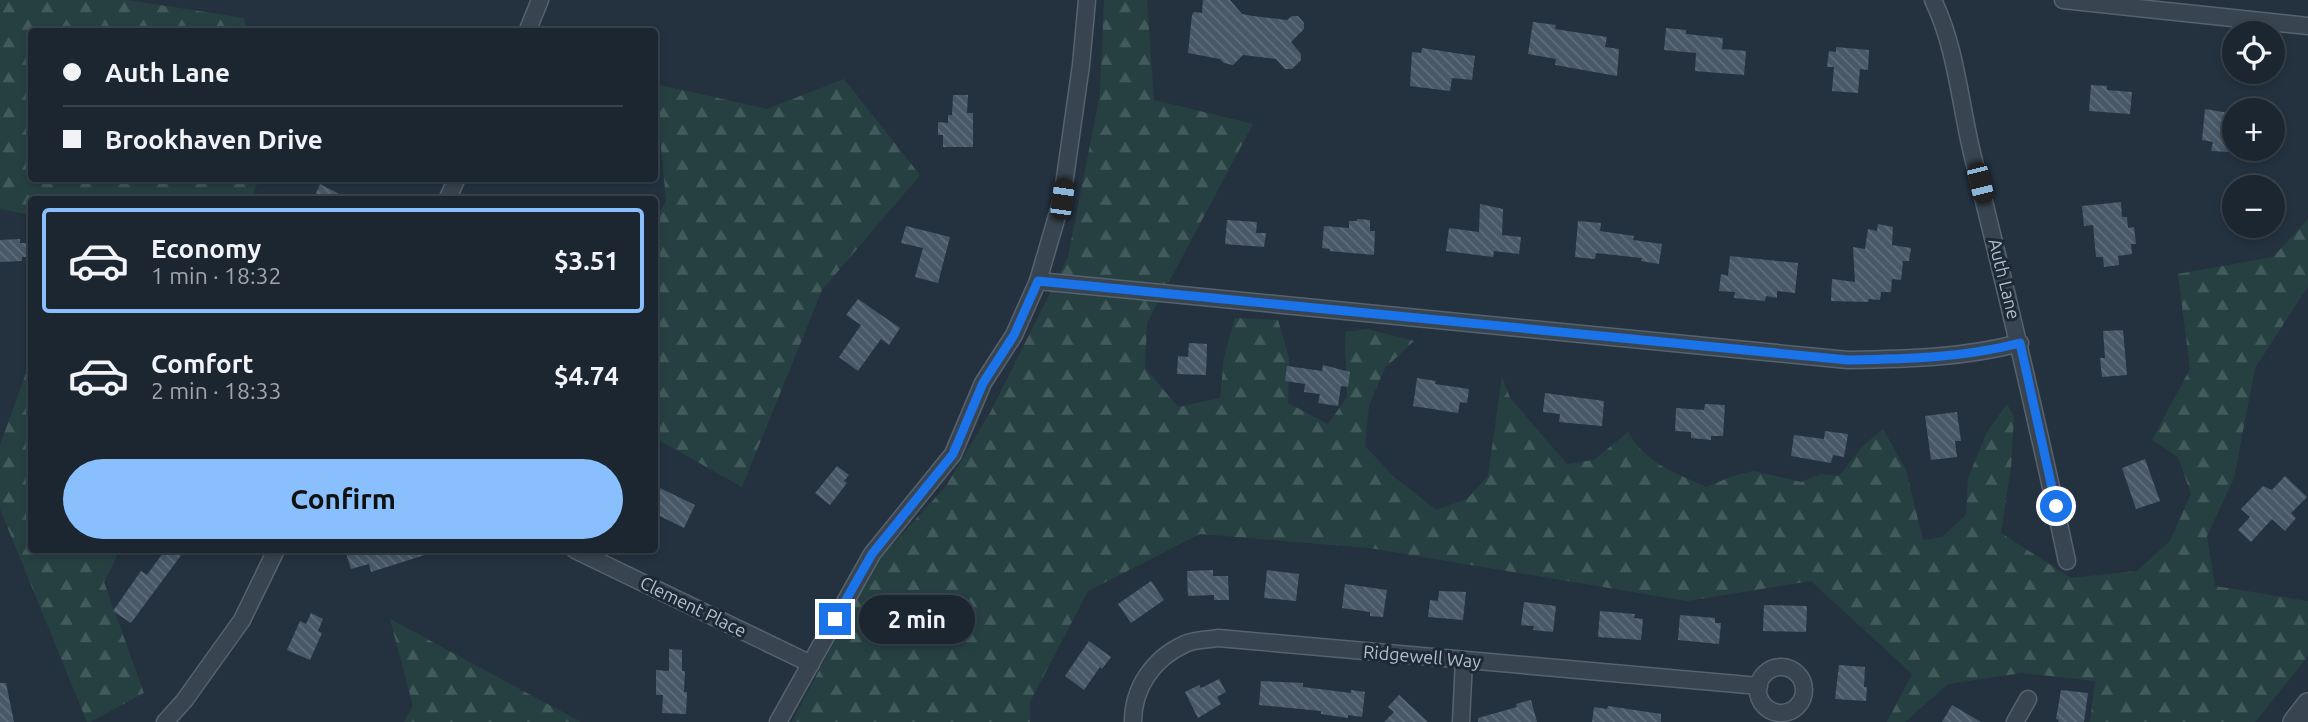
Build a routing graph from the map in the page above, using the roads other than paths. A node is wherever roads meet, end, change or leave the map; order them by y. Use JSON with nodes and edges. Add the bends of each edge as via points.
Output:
{"nodes":[{"id":1,"x":540,"y":0,"type":"edge"},
{"id":2,"x":1087,"y":0,"type":"edge"},
{"id":3,"x":1933,"y":0,"type":"edge"},
{"id":4,"x":2063,"y":0,"type":"edge"},
{"id":5,"x":2308,"y":26,"type":"edge"},
{"id":6,"x":529,"y":28,"type":"edge"},
{"id":7,"x":1038,"y":281,"type":"junction"},
{"id":8,"x":2020,"y":343,"type":"junction"},
{"id":9,"x":275,"y":553,"type":"edge"},
{"id":10,"x":581,"y":553,"type":"edge"},
{"id":11,"x":2067,"y":561,"type":"dead end"},
{"id":12,"x":1464,"y":660,"type":"junction"},
{"id":13,"x":811,"y":664,"type":"junction"},
{"id":14,"x":1759,"y":686,"type":"dead end"},
{"id":15,"x":2028,"y":699,"type":"dead end"},
{"id":16,"x":2308,"y":704,"type":"edge"},
{"id":17,"x":165,"y":722,"type":"edge"},
{"id":18,"x":778,"y":722,"type":"edge"},
{"id":19,"x":1133,"y":722,"type":"edge"},
{"id":20,"x":1461,"y":722,"type":"edge"},
{"id":21,"x":2015,"y":722,"type":"edge"},
{"id":22,"x":2294,"y":722,"type":"edge"}],
"edges":[{"from":1,"to":6,"type":"street"},
{"from":2,"to":7,"type":"street","via":[[1062,199]]},
{"from":3,"to":8,"type":"street","name":"Auth Lane","via":[[1944,22]]},
{"from":4,"to":5,"type":"street"},
{"from":7,"to":8,"type":"street","via":[[1848,360],[1926,359]]},
{"from":7,"to":13,"type":"street","via":[[1014,335],[983,383],[953,454],[872,554]]},
{"from":8,"to":11,"type":"street","name":"Auth Lane"},
{"from":9,"to":17,"type":"street","via":[[242,620]]},
{"from":10,"to":13,"type":"street","name":"Clement Place"},
{"from":12,"to":14,"type":"street","name":"Ridgewell Way"},
{"from":12,"to":19,"type":"street","name":"Ridgewell Way","via":[[1218,638],[1188,642],[1160,659],[1140,686]]},
{"from":12,"to":20,"type":"street"},
{"from":13,"to":18,"type":"street"},
{"from":15,"to":21,"type":"street"},
{"from":16,"to":22,"type":"street"}]}
